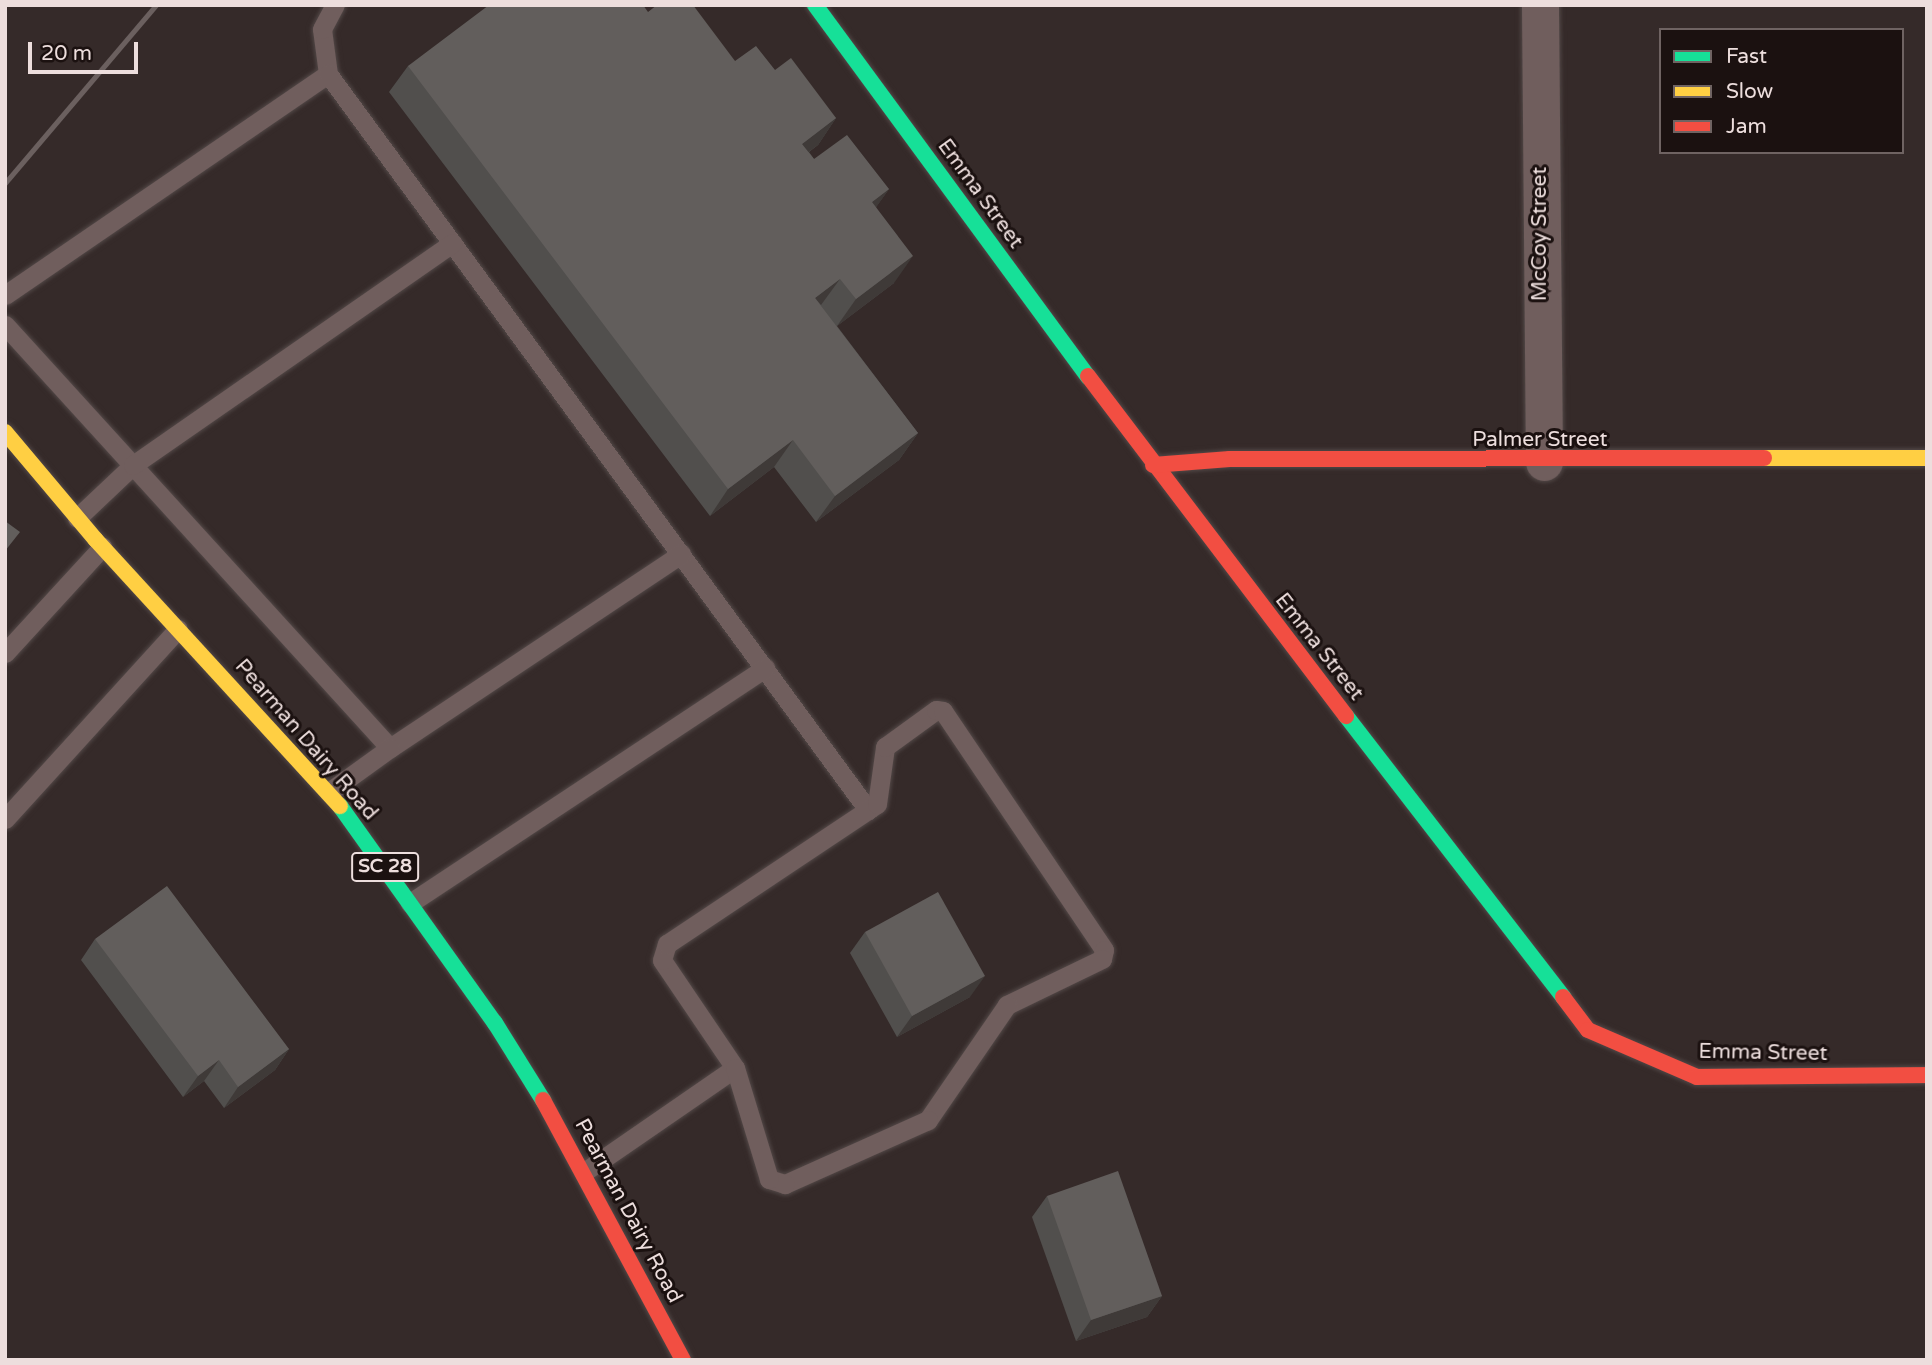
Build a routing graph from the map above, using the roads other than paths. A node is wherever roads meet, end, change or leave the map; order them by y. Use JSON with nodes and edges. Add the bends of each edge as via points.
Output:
{"nodes":[{"id":1,"x":335,"y":5,"type":"edge"},
{"id":2,"x":815,"y":5,"type":"edge"},
{"id":3,"x":1540,"y":5,"type":"edge"},
{"id":4,"x":328,"y":74,"type":"junction"},
{"id":5,"x":452,"y":243,"type":"junction"},
{"id":6,"x":5,"y":295,"type":"edge"},
{"id":7,"x":5,"y":325,"type":"edge"},
{"id":8,"x":5,"y":432,"type":"edge"},
{"id":9,"x":1927,"y":458,"type":"edge"},
{"id":10,"x":1544,"y":462,"type":"junction"},
{"id":11,"x":133,"y":465,"type":"junction"},
{"id":12,"x":1153,"y":465,"type":"junction"},
{"id":13,"x":77,"y":518,"type":"junction"},
{"id":14,"x":102,"y":547,"type":"junction"},
{"id":15,"x":681,"y":554,"type":"junction"},
{"id":16,"x":178,"y":629,"type":"junction"},
{"id":17,"x":5,"y":653,"type":"edge"},
{"id":18,"x":765,"y":668,"type":"junction"},
{"id":19,"x":390,"y":748,"type":"junction"},
{"id":20,"x":329,"y":792,"type":"junction"},
{"id":21,"x":868,"y":810,"type":"junction"},
{"id":22,"x":5,"y":819,"type":"edge"},
{"id":23,"x":410,"y":903,"type":"junction"},
{"id":24,"x":735,"y":1068,"type":"junction"},
{"id":25,"x":1927,"y":1075,"type":"edge"},
{"id":26,"x":584,"y":1172,"type":"junction"},
{"id":27,"x":683,"y":1360,"type":"edge"}],
"edges":[{"from":1,"to":4,"type":"lane","via":[[322,29]]},
{"from":2,"to":12,"type":"main road","name":"Emma Street"},
{"from":3,"to":10,"type":"street","name":"McCoy Street"},
{"from":4,"to":5,"type":"lane"},
{"from":4,"to":6,"type":"lane"},
{"from":5,"to":11,"type":"lane"},
{"from":5,"to":15,"type":"lane"},
{"from":7,"to":11,"type":"lane"},
{"from":8,"to":13,"type":"main road","name":"Pearman Dairy Road","number":"SC 28"},
{"from":9,"to":10,"type":"main road","name":"Palmer Street"},
{"from":10,"to":12,"type":"main road","name":"Palmer Street","via":[[1230,459]]},
{"from":11,"to":13,"type":"lane"},
{"from":11,"to":19,"type":"lane"},
{"from":12,"to":25,"type":"main road","name":"Emma Street","via":[[1588,1030],[1697,1077]]},
{"from":13,"to":14,"type":"main road","name":"Pearman Dairy Road","number":"SC 28"},
{"from":14,"to":16,"type":"main road","name":"Pearman Dairy Road","number":"SC 28"},
{"from":14,"to":17,"type":"lane"},
{"from":15,"to":18,"type":"lane"},
{"from":15,"to":19,"type":"lane"},
{"from":16,"to":20,"type":"main road","name":"Pearman Dairy Road","number":"SC 28"},
{"from":16,"to":22,"type":"lane"},
{"from":18,"to":21,"type":"lane"},
{"from":18,"to":23,"type":"lane"},
{"from":19,"to":20,"type":"lane"},
{"from":20,"to":23,"type":"main road","name":"Pearman Dairy Road","number":"SC 28"},
{"from":21,"to":24,"type":"lane","via":[[667,944],[662,960]]},
{"from":21,"to":24,"type":"lane","via":[[877,804],[885,747],[936,710],[943,711],[1104,950],[1102,959],[1007,1005],[928,1121],[785,1184],[769,1178]]},
{"from":23,"to":26,"type":"main road","name":"Pearman Dairy Road","number":"SC 28","via":[[495,1023]]},
{"from":24,"to":26,"type":"lane"},
{"from":26,"to":27,"type":"main road","name":"Pearman Dairy Road","number":"SC 28"}]}
